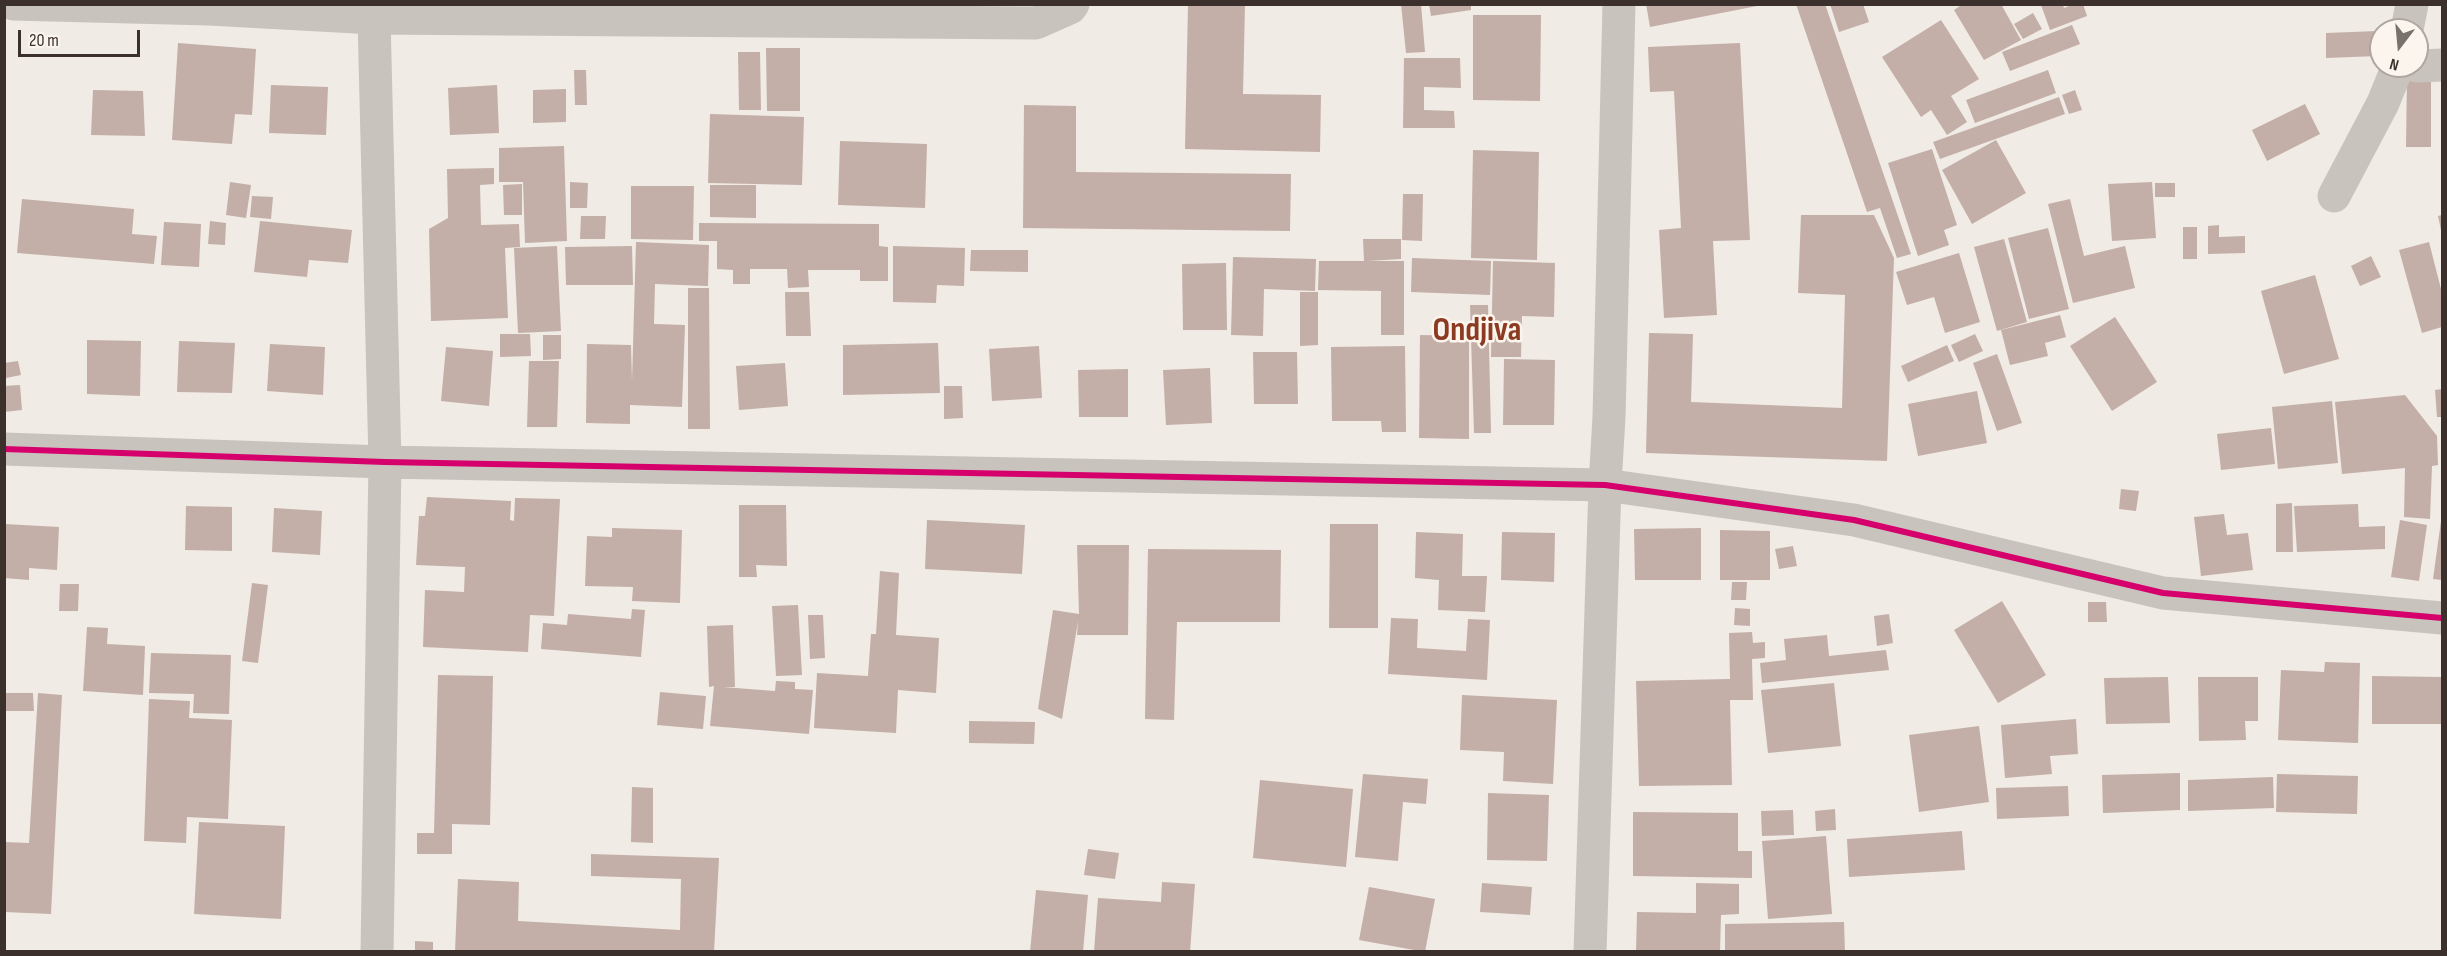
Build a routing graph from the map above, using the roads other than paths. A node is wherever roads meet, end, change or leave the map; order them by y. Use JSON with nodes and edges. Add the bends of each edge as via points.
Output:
{"nodes":[{"id":1,"x":13,"y":4,"type":"edge"},
{"id":2,"x":1073,"y":4,"type":"edge"},
{"id":3,"x":1619,"y":4,"type":"edge"},
{"id":4,"x":209,"y":7,"type":"edge"},
{"id":5,"x":374,"y":18,"type":"junction"},
{"id":6,"x":2393,"y":78,"type":"edge"},
{"id":7,"x":2334,"y":196,"type":"dead end"},
{"id":8,"x":4,"y":449,"type":"edge"},
{"id":9,"x":385,"y":462,"type":"junction"},
{"id":10,"x":1605,"y":485,"type":"junction"},
{"id":11,"x":2442,"y":618,"type":"edge"},
{"id":12,"x":377,"y":951,"type":"edge"},
{"id":13,"x":1590,"y":951,"type":"edge"}],
"edges":[{"from":1,"to":4,"type":"street"},
{"from":2,"to":5,"type":"street","via":[[1036,23]]},
{"from":3,"to":10,"type":"street"},
{"from":4,"to":5,"type":"street"},
{"from":5,"to":9,"type":"street"},
{"from":6,"to":7,"type":"street"},
{"from":8,"to":9,"type":"street"},
{"from":9,"to":10,"type":"street"},
{"from":9,"to":12,"type":"street"},
{"from":10,"to":11,"type":"street","via":[[1854,520],[2163,593]]},
{"from":10,"to":13,"type":"street"}]}
